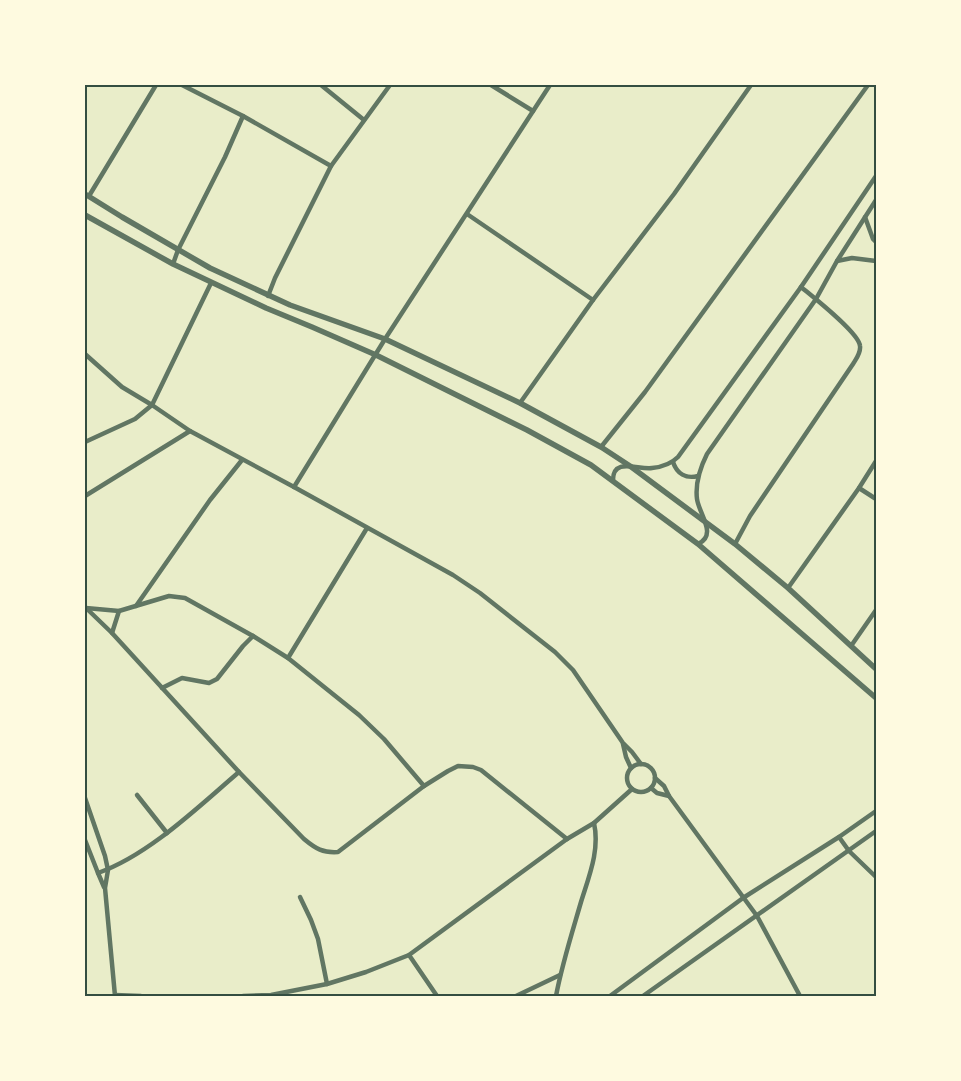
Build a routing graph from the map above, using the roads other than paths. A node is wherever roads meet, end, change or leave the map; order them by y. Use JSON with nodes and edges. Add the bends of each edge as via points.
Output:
{"nodes":[{"id":1,"x":156,"y":85,"type":"edge"},
{"id":2,"x":182,"y":85,"type":"edge"},
{"id":3,"x":321,"y":85,"type":"edge"},
{"id":4,"x":390,"y":85,"type":"edge"},
{"id":5,"x":491,"y":85,"type":"edge"},
{"id":6,"x":550,"y":85,"type":"edge"},
{"id":7,"x":750,"y":85,"type":"edge"},
{"id":8,"x":868,"y":85,"type":"edge"},
{"id":9,"x":533,"y":111,"type":"junction"},
{"id":10,"x":243,"y":116,"type":"junction"},
{"id":11,"x":364,"y":120,"type":"junction"},
{"id":12,"x":331,"y":166,"type":"junction"},
{"id":13,"x":876,"y":176,"type":"edge"},
{"id":14,"x":87,"y":195,"type":"edge"},
{"id":15,"x":876,"y":200,"type":"edge"},
{"id":16,"x":467,"y":214,"type":"junction"},
{"id":17,"x":85,"y":215,"type":"edge"},
{"id":18,"x":865,"y":217,"type":"junction"},
{"id":19,"x":876,"y":242,"type":"edge"},
{"id":20,"x":178,"y":250,"type":"junction"},
{"id":21,"x":837,"y":261,"type":"junction"},
{"id":22,"x":876,"y":261,"type":"edge"},
{"id":23,"x":173,"y":264,"type":"junction"},
{"id":24,"x":211,"y":283,"type":"junction"},
{"id":25,"x":802,"y":287,"type":"junction"},
{"id":26,"x":268,"y":296,"type":"junction"},
{"id":27,"x":816,"y":299,"type":"junction"},
{"id":28,"x":593,"y":300,"type":"junction"},
{"id":29,"x":385,"y":340,"type":"junction"},
{"id":30,"x":85,"y":354,"type":"edge"},
{"id":31,"x":376,"y":355,"type":"junction"},
{"id":32,"x":520,"y":403,"type":"junction"},
{"id":33,"x":152,"y":405,"type":"junction"},
{"id":34,"x":190,"y":431,"type":"junction"},
{"id":35,"x":85,"y":442,"type":"edge"},
{"id":36,"x":601,"y":447,"type":"junction"},
{"id":37,"x":242,"y":460,"type":"junction"},
{"id":38,"x":876,"y":461,"type":"edge"},
{"id":39,"x":673,"y":462,"type":"junction"},
{"id":40,"x":630,"y":466,"type":"junction"},
{"id":41,"x":698,"y":476,"type":"junction"},
{"id":42,"x":613,"y":480,"type":"junction"},
{"id":43,"x":294,"y":487,"type":"junction"},
{"id":44,"x":859,"y":488,"type":"junction"},
{"id":45,"x":85,"y":496,"type":"edge"},
{"id":46,"x":876,"y":499,"type":"edge"},
{"id":47,"x":705,"y":521,"type":"junction"},
{"id":48,"x":367,"y":528,"type":"junction"},
{"id":49,"x":698,"y":544,"type":"junction"},
{"id":50,"x":735,"y":544,"type":"junction"},
{"id":51,"x":788,"y":588,"type":"junction"},
{"id":52,"x":136,"y":606,"type":"junction"},
{"id":53,"x":85,"y":607,"type":"edge"},
{"id":54,"x":876,"y":610,"type":"edge"},
{"id":55,"x":119,"y":611,"type":"junction"},
{"id":56,"x":112,"y":633,"type":"junction"},
{"id":57,"x":253,"y":636,"type":"junction"},
{"id":58,"x":851,"y":646,"type":"junction"},
{"id":59,"x":288,"y":658,"type":"junction"},
{"id":60,"x":876,"y":670,"type":"edge"},
{"id":61,"x":162,"y":688,"type":"junction"},
{"id":62,"x":876,"y":698,"type":"edge"},
{"id":63,"x":623,"y":743,"type":"junction"},
{"id":64,"x":641,"y":764,"type":"junction"},
{"id":65,"x":631,"y":768,"type":"junction"},
{"id":66,"x":239,"y":772,"type":"junction"},
{"id":67,"x":656,"y":778,"type":"junction"},
{"id":68,"x":424,"y":786,"type":"junction"},
{"id":69,"x":651,"y":788,"type":"junction"},
{"id":70,"x":632,"y":789,"type":"junction"},
{"id":71,"x":137,"y":795,"type":"dead end"},
{"id":72,"x":669,"y":796,"type":"junction"},
{"id":73,"x":85,"y":800,"type":"edge"},
{"id":74,"x":876,"y":810,"type":"edge"},
{"id":75,"x":91,"y":812,"type":"junction"},
{"id":76,"x":85,"y":813,"type":"edge"},
{"id":77,"x":594,"y":823,"type":"junction"},
{"id":78,"x":876,"y":831,"type":"edge"},
{"id":79,"x":166,"y":833,"type":"junction"},
{"id":80,"x":839,"y":836,"type":"junction"},
{"id":81,"x":568,"y":839,"type":"junction"},
{"id":82,"x":85,"y":840,"type":"edge"},
{"id":83,"x":849,"y":851,"type":"junction"},
{"id":84,"x":108,"y":870,"type":"junction"},
{"id":85,"x":98,"y":873,"type":"junction"},
{"id":86,"x":876,"y":877,"type":"edge"},
{"id":87,"x":105,"y":888,"type":"junction"},
{"id":88,"x":300,"y":897,"type":"dead end"},
{"id":89,"x":743,"y":898,"type":"junction"},
{"id":90,"x":757,"y":916,"type":"junction"},
{"id":91,"x":409,"y":954,"type":"junction"},
{"id":92,"x":560,"y":975,"type":"junction"},
{"id":93,"x":327,"y":984,"type":"junction"},
{"id":94,"x":115,"y":996,"type":"edge"},
{"id":95,"x":141,"y":996,"type":"edge"},
{"id":96,"x":243,"y":996,"type":"edge"},
{"id":97,"x":437,"y":996,"type":"edge"},
{"id":98,"x":516,"y":996,"type":"edge"},
{"id":99,"x":556,"y":996,"type":"edge"},
{"id":100,"x":610,"y":996,"type":"edge"},
{"id":101,"x":643,"y":996,"type":"edge"},
{"id":102,"x":800,"y":996,"type":"edge"}],
"edges":[{"from":1,"to":14,"type":"street"},
{"from":2,"to":10,"type":"street"},
{"from":3,"to":11,"type":"street"},
{"from":4,"to":11,"type":"street"},
{"from":5,"to":9,"type":"street"},
{"from":6,"to":9,"type":"street"},
{"from":7,"to":28,"type":"street","via":[[674,194]]},
{"from":8,"to":36,"type":"street","via":[[645,392]]},
{"from":9,"to":16,"type":"street"},
{"from":10,"to":12,"type":"street"},
{"from":10,"to":20,"type":"street"},
{"from":11,"to":12,"type":"street"},
{"from":12,"to":26,"type":"street"},
{"from":13,"to":25,"type":"street"},
{"from":14,"to":20,"type":"street"},
{"from":15,"to":18,"type":"street"},
{"from":16,"to":28,"type":"street"},
{"from":16,"to":29,"type":"street"},
{"from":17,"to":23,"type":"street"},
{"from":18,"to":19,"type":"street"},
{"from":18,"to":21,"type":"street"},
{"from":20,"to":23,"type":"street"},
{"from":20,"to":26,"type":"street"},
{"from":21,"to":22,"type":"street","via":[[852,258]]},
{"from":21,"to":27,"type":"street"},
{"from":23,"to":24,"type":"street"},
{"from":24,"to":31,"type":"street"},
{"from":24,"to":33,"type":"street"},
{"from":25,"to":27,"type":"street"},
{"from":25,"to":39,"type":"street"},
{"from":26,"to":29,"type":"street"},
{"from":27,"to":41,"type":"street","via":[[707,454]]},
{"from":27,"to":50,"type":"street","via":[[856,338],[860,345],[859,353],[750,516]]},
{"from":28,"to":32,"type":"street"},
{"from":29,"to":31,"type":"street"},
{"from":29,"to":32,"type":"street"},
{"from":30,"to":33,"type":"street","via":[[122,387]]},
{"from":31,"to":42,"type":"street","via":[[527,430]]},
{"from":31,"to":43,"type":"street"},
{"from":32,"to":36,"type":"street"},
{"from":33,"to":34,"type":"street"},
{"from":33,"to":35,"type":"street","via":[[135,419]]},
{"from":34,"to":37,"type":"street"},
{"from":34,"to":45,"type":"street"},
{"from":36,"to":40,"type":"street"},
{"from":37,"to":43,"type":"street"},
{"from":37,"to":52,"type":"street"},
{"from":38,"to":44,"type":"street"},
{"from":39,"to":40,"type":"street","via":[[654,468]]},
{"from":39,"to":41,"type":"street","via":[[680,474]]},
{"from":40,"to":42,"type":"street","via":[[618,467]]},
{"from":40,"to":47,"type":"street"},
{"from":41,"to":47,"type":"street","via":[[697,498]]},
{"from":42,"to":49,"type":"street"},
{"from":43,"to":48,"type":"street"},
{"from":44,"to":46,"type":"street"},
{"from":44,"to":51,"type":"street"},
{"from":47,"to":49,"type":"street","via":[[707,534]]},
{"from":47,"to":50,"type":"street"},
{"from":48,"to":59,"type":"street"},
{"from":48,"to":63,"type":"street","via":[[474,588],[554,652],[572,670]]},
{"from":49,"to":62,"type":"street"},
{"from":50,"to":51,"type":"street"},
{"from":51,"to":58,"type":"street"},
{"from":52,"to":55,"type":"street"},
{"from":52,"to":57,"type":"street","via":[[169,596],[185,598]]},
{"from":53,"to":55,"type":"street"},
{"from":53,"to":56,"type":"street"},
{"from":54,"to":58,"type":"street"},
{"from":55,"to":56,"type":"street"},
{"from":56,"to":61,"type":"street"},
{"from":57,"to":59,"type":"street"},
{"from":57,"to":61,"type":"street","via":[[216,679],[209,683],[182,678]]},
{"from":58,"to":60,"type":"street"},
{"from":59,"to":68,"type":"street","via":[[359,715]]},
{"from":61,"to":66,"type":"street"},
{"from":63,"to":64,"type":"street"},
{"from":63,"to":65,"type":"street"},
{"from":64,"to":65,"type":"street"},
{"from":64,"to":67,"type":"street","via":[[651,768]]},
{"from":65,"to":70,"type":"street","via":[[627,779]]},
{"from":66,"to":68,"type":"street","via":[[304,839],[313,847],[329,853],[338,852]]},
{"from":66,"to":79,"type":"street"},
{"from":67,"to":69,"type":"street"},
{"from":67,"to":72,"type":"street"},
{"from":68,"to":81,"type":"street","via":[[458,766],[473,766]]},
{"from":69,"to":70,"type":"street","via":[[642,792]]},
{"from":69,"to":72,"type":"street"},
{"from":70,"to":77,"type":"street"},
{"from":71,"to":79,"type":"street"},
{"from":72,"to":89,"type":"street"},
{"from":73,"to":75,"type":"street"},
{"from":74,"to":80,"type":"street"},
{"from":75,"to":76,"type":"street"},
{"from":75,"to":84,"type":"street"},
{"from":77,"to":81,"type":"street"},
{"from":77,"to":92,"type":"street","via":[[595,856]]},
{"from":78,"to":83,"type":"street"},
{"from":79,"to":84,"type":"street"},
{"from":80,"to":83,"type":"street"},
{"from":80,"to":89,"type":"street"},
{"from":81,"to":91,"type":"street"},
{"from":82,"to":85,"type":"street"},
{"from":83,"to":86,"type":"street"},
{"from":83,"to":90,"type":"street"},
{"from":84,"to":85,"type":"street"},
{"from":84,"to":87,"type":"street"},
{"from":85,"to":87,"type":"street"},
{"from":87,"to":94,"type":"street"},
{"from":88,"to":93,"type":"street","via":[[318,939]]},
{"from":89,"to":90,"type":"street"},
{"from":89,"to":100,"type":"street"},
{"from":90,"to":101,"type":"street"},
{"from":90,"to":102,"type":"street"},
{"from":91,"to":93,"type":"street"},
{"from":91,"to":97,"type":"street"},
{"from":92,"to":98,"type":"street"},
{"from":92,"to":99,"type":"street"},
{"from":93,"to":96,"type":"street","via":[[271,995]]},
{"from":94,"to":95,"type":"street"}]}
